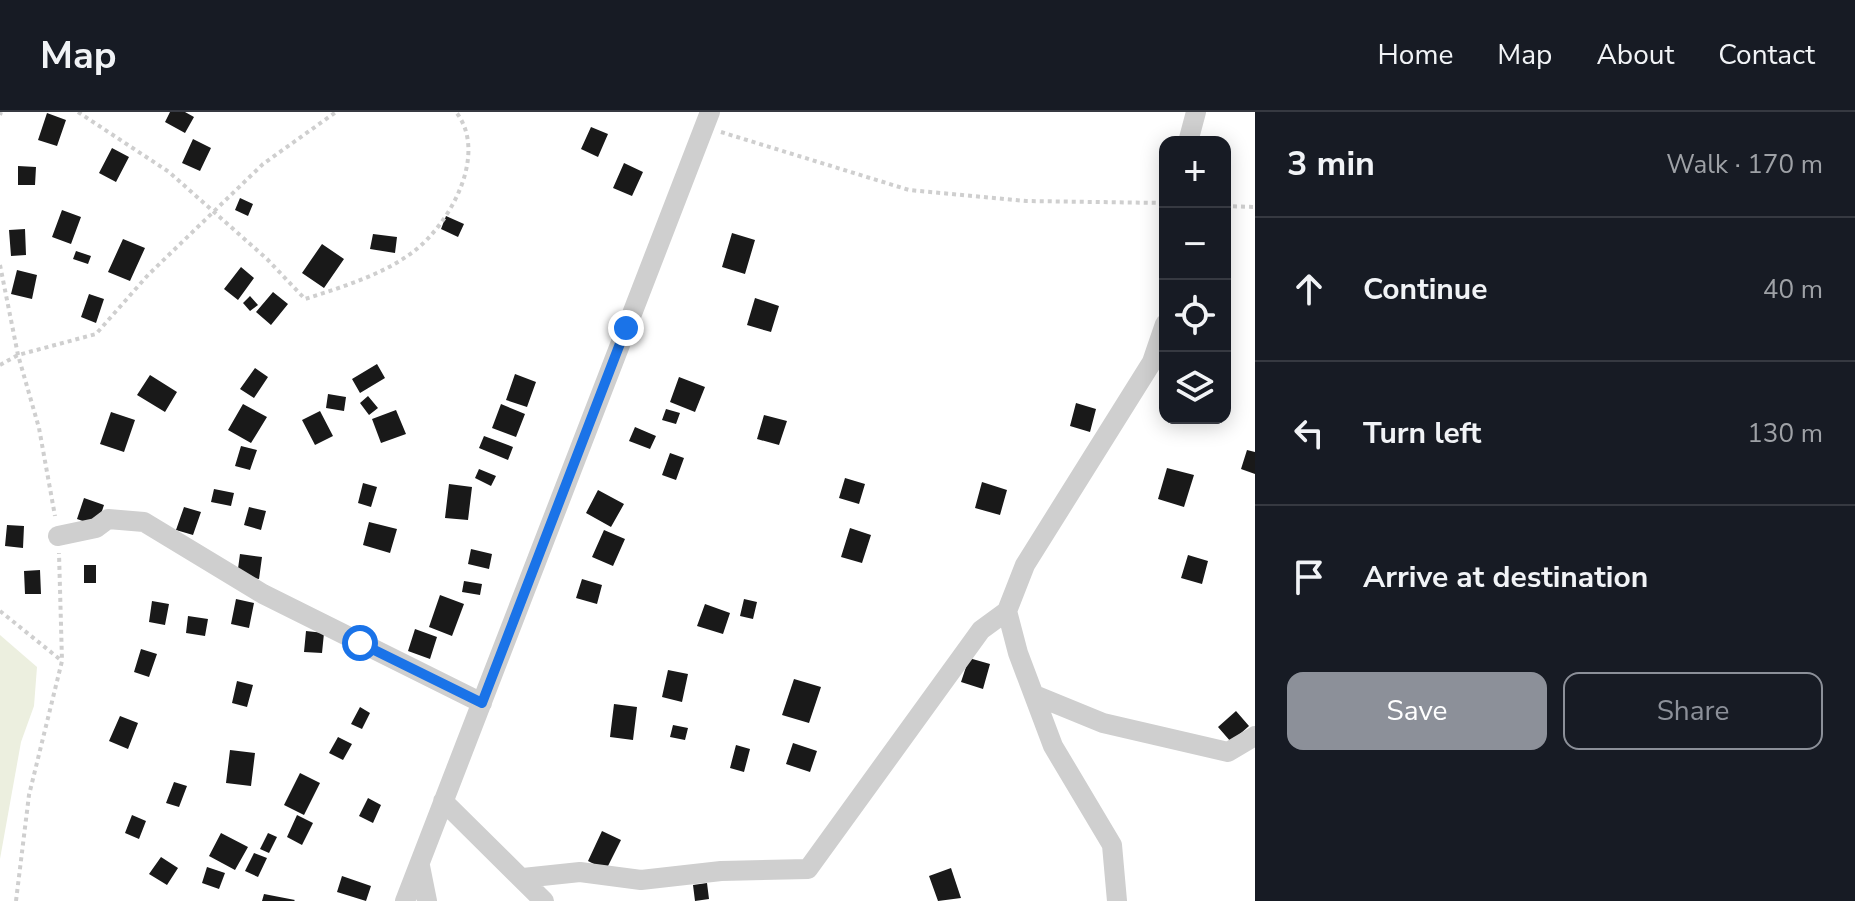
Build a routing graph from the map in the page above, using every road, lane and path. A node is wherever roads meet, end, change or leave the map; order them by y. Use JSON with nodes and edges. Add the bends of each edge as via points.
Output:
{"nodes":[{"id":1,"x":78,"y":112,"type":"edge"},
{"id":2,"x":336,"y":112,"type":"edge"},
{"id":3,"x":456,"y":112,"type":"edge"},
{"id":4,"x":1196,"y":112,"type":"edge"},
{"id":5,"x":707,"y":119,"type":"edge"},
{"id":6,"x":1190,"y":136,"type":"edge"},
{"id":7,"x":1159,"y":203,"type":"edge"},
{"id":8,"x":1231,"y":206,"type":"edge"},
{"id":9,"x":1255,"y":207,"type":"edge"},
{"id":10,"x":214,"y":210,"type":"junction"},
{"id":11,"x":0,"y":265,"type":"edge"},
{"id":12,"x":1159,"y":342,"type":"edge"},
{"id":13,"x":18,"y":355,"type":"junction"},
{"id":14,"x":0,"y":365,"type":"edge"},
{"id":15,"x":58,"y":536,"type":"junction"},
{"id":16,"x":0,"y":611,"type":"edge"},
{"id":17,"x":1007,"y":611,"type":"junction"},
{"id":18,"x":62,"y":661,"type":"junction"},
{"id":19,"x":1037,"y":696,"type":"junction"},
{"id":20,"x":482,"y":703,"type":"junction"},
{"id":21,"x":1255,"y":736,"type":"edge"},
{"id":22,"x":443,"y":801,"type":"junction"},
{"id":23,"x":420,"y":865,"type":"junction"},
{"id":24,"x":523,"y":878,"type":"junction"},
{"id":25,"x":16,"y":901,"type":"edge"},
{"id":26,"x":405,"y":901,"type":"edge"},
{"id":27,"x":427,"y":901,"type":"edge"},
{"id":28,"x":544,"y":901,"type":"edge"},
{"id":29,"x":1117,"y":901,"type":"edge"}],
"edges":[{"from":1,"to":10,"type":"path","via":[[169,172]]},
{"from":2,"to":10,"type":"path","via":[[263,164]]},
{"from":3,"to":10,"type":"path","via":[[465,123],[468,161],[459,195],[414,252],[354,283],[305,299]]},
{"from":4,"to":6,"type":"street"},
{"from":5,"to":7,"type":"path","via":[[909,190],[1026,201]]},
{"from":5,"to":20,"type":"street"},
{"from":8,"to":9,"type":"path"},
{"from":10,"to":13,"type":"path","via":[[96,334]]},
{"from":11,"to":13,"type":"path"},
{"from":12,"to":17,"type":"street","via":[[1152,362],[1025,565]]},
{"from":13,"to":14,"type":"path"},
{"from":13,"to":15,"type":"path","via":[[39,428]]},
{"from":15,"to":18,"type":"path"},
{"from":15,"to":20,"type":"street","via":[[96,528],[108,519],[144,522],[263,594]]},
{"from":16,"to":18,"type":"path"},
{"from":17,"to":19,"type":"street"},
{"from":17,"to":24,"type":"street","via":[[981,630],[808,869],[641,880],[580,872]]},
{"from":18,"to":25,"type":"path","via":[[29,795]]},
{"from":19,"to":21,"type":"street","via":[[1103,723],[1228,752]]},
{"from":19,"to":29,"type":"street","via":[[1053,746],[1112,845]]},
{"from":20,"to":22,"type":"street"},
{"from":22,"to":23,"type":"street"},
{"from":22,"to":24,"type":"street"},
{"from":23,"to":26,"type":"street"},
{"from":23,"to":27,"type":"street"},
{"from":24,"to":28,"type":"street"}]}
